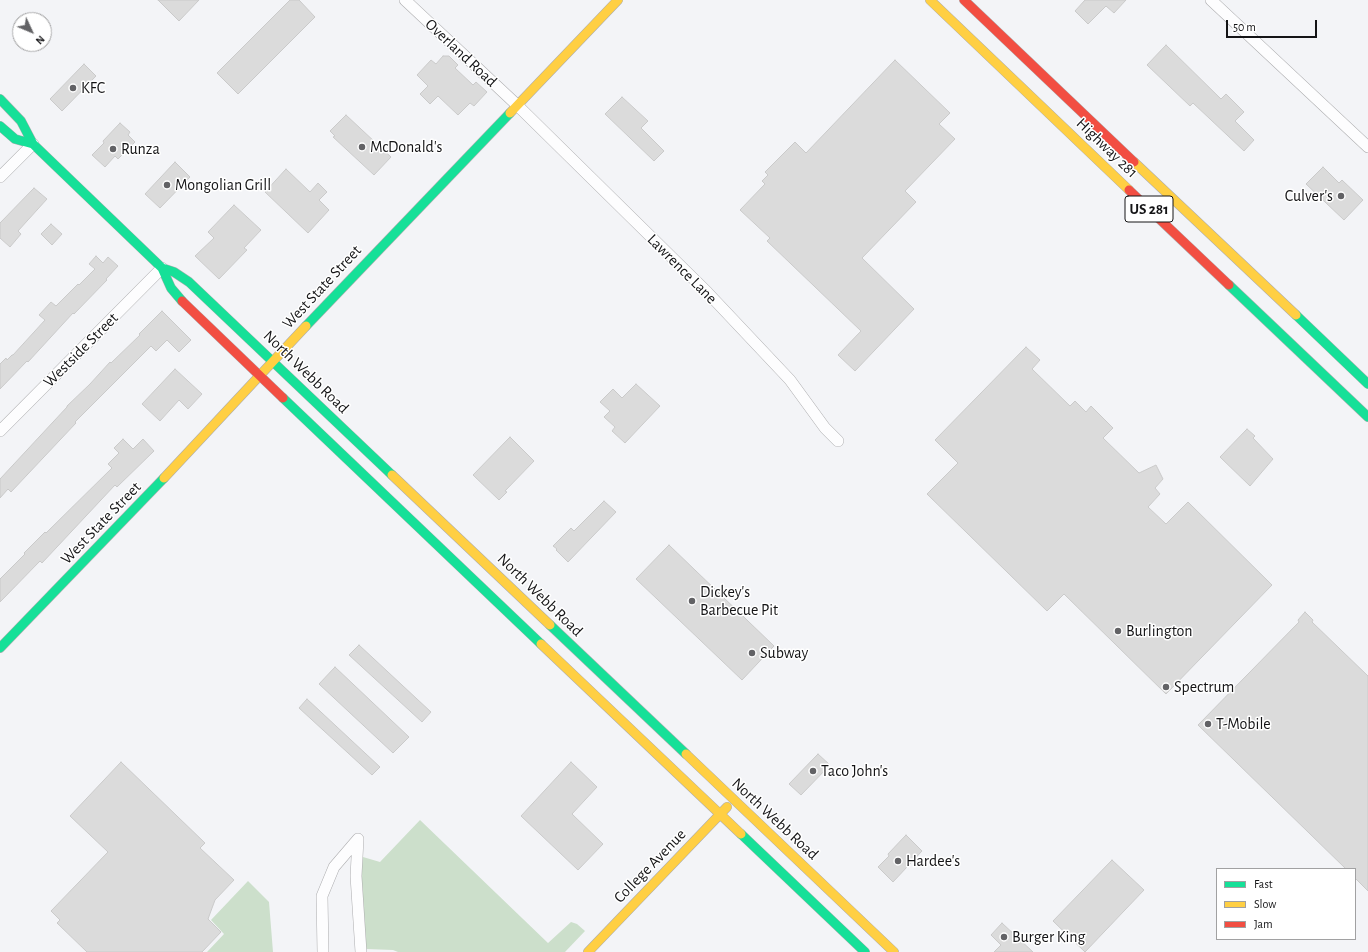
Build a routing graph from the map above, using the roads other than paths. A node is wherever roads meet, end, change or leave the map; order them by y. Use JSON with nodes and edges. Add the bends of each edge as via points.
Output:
{"nodes":[{"id":1,"x":405,"y":0,"type":"edge"},
{"id":2,"x":618,"y":0,"type":"edge"},
{"id":3,"x":930,"y":0,"type":"edge"},
{"id":4,"x":964,"y":0,"type":"edge"},
{"id":5,"x":1211,"y":0,"type":"edge"},
{"id":6,"x":0,"y":99,"type":"edge"},
{"id":7,"x":517,"y":105,"type":"junction"},
{"id":8,"x":0,"y":126,"type":"edge"},
{"id":9,"x":33,"y":144,"type":"junction"},
{"id":10,"x":1368,"y":147,"type":"edge"},
{"id":11,"x":0,"y":177,"type":"edge"},
{"id":12,"x":162,"y":268,"type":"junction"},
{"id":13,"x":274,"y":361,"type":"junction"},
{"id":14,"x":259,"y":376,"type":"junction"},
{"id":15,"x":1368,"y":384,"type":"edge"},
{"id":16,"x":1368,"y":417,"type":"edge"},
{"id":17,"x":0,"y":431,"type":"edge"},
{"id":18,"x":838,"y":441,"type":"dead end"},
{"id":19,"x":0,"y":648,"type":"edge"},
{"id":20,"x":733,"y":800,"type":"junction"},
{"id":21,"x":720,"y":814,"type":"junction"},
{"id":22,"x":323,"y":952,"type":"edge"},
{"id":23,"x":361,"y":952,"type":"edge"},
{"id":24,"x":588,"y":952,"type":"edge"},
{"id":25,"x":865,"y":952,"type":"edge"},
{"id":26,"x":894,"y":952,"type":"edge"}],
"edges":[{"from":1,"to":7,"type":"street","name":"Overland Road"},
{"from":2,"to":7,"type":"main road","name":"West State Street"},
{"from":3,"to":16,"type":"main road","name":"Highway 281","number":"US 281"},
{"from":4,"to":15,"type":"main road","name":"Highway 281","number":"US 281"},
{"from":5,"to":10,"type":"street"},
{"from":6,"to":9,"type":"main road","name":"North Webb Road","via":[[21,121]]},
{"from":7,"to":13,"type":"main road","name":"West State Street","via":[[331,298]]},
{"from":7,"to":18,"type":"street","name":"Lawrence Lane","via":[[707,292],[790,380],[825,428]]},
{"from":8,"to":9,"type":"main road","name":"North Webb Road","via":[[15,139]]},
{"from":9,"to":11,"type":"street"},
{"from":9,"to":12,"type":"main road","name":"North Webb Road"},
{"from":12,"to":13,"type":"main road","name":"North Webb Road","via":[[182,276]]},
{"from":12,"to":14,"type":"main road","name":"North Webb Road","via":[[177,296]]},
{"from":12,"to":17,"type":"street","name":"Westside Street"},
{"from":13,"to":14,"type":"main road","name":"West State Street"},
{"from":13,"to":20,"type":"main road","name":"North Webb Road"},
{"from":14,"to":19,"type":"main road","name":"West State Street","via":[[143,501]]},
{"from":14,"to":21,"type":"main road","name":"North Webb Road"},
{"from":20,"to":21,"type":"main road","name":"College Avenue"},
{"from":20,"to":26,"type":"main road","name":"North Webb Road"},
{"from":21,"to":24,"type":"main road","name":"College Avenue"},
{"from":21,"to":25,"type":"main road","name":"North Webb Road"},
{"from":22,"to":23,"type":"street","via":[[322,896],[334,867],[358,839],[356,876]]}]}
